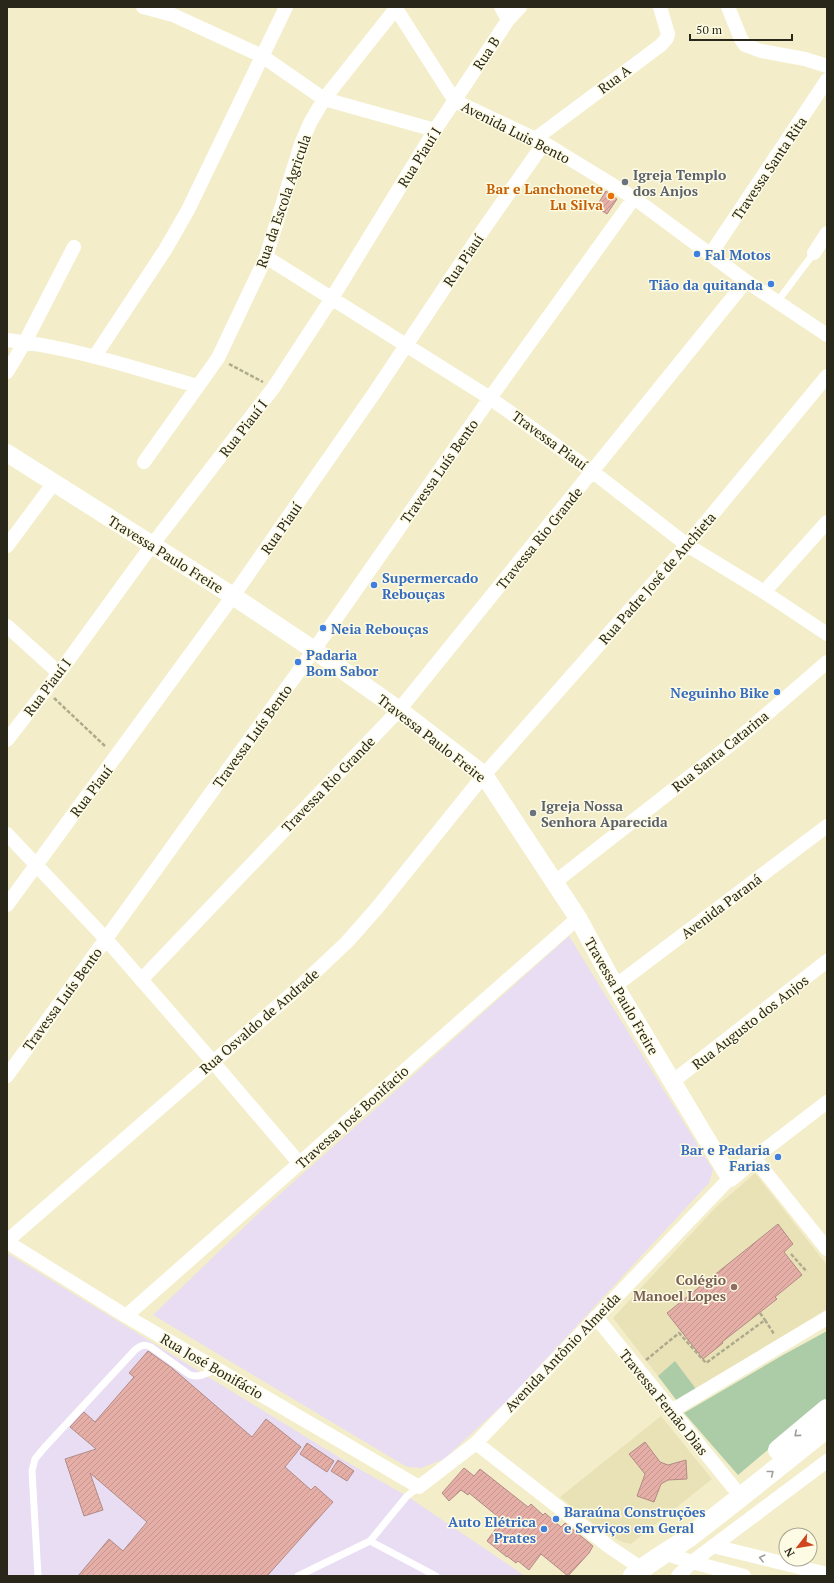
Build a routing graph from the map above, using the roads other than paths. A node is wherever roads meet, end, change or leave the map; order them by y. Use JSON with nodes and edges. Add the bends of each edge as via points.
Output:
{"nodes":[{"id":1,"x":143,"y":7,"type":"edge"},
{"id":2,"x":286,"y":7,"type":"edge"},
{"id":3,"x":396,"y":7,"type":"edge"},
{"id":4,"x":501,"y":7,"type":"edge"},
{"id":5,"x":520,"y":7,"type":"edge"},
{"id":6,"x":660,"y":7,"type":"edge"},
{"id":7,"x":728,"y":7,"type":"edge"},
{"id":8,"x":508,"y":20,"type":"junction"},
{"id":9,"x":262,"y":56,"type":"junction"},
{"id":10,"x":827,"y":66,"type":"edge"},
{"id":11,"x":827,"y":80,"type":"edge"},
{"id":12,"x":324,"y":99,"type":"junction"},
{"id":13,"x":455,"y":101,"type":"junction"},
{"id":14,"x":435,"y":130,"type":"junction"},
{"id":15,"x":539,"y":141,"type":"junction"},
{"id":16,"x":634,"y":198,"type":"junction"},
{"id":17,"x":827,"y":233,"type":"edge"},
{"id":18,"x":74,"y":247,"type":"dead end"},
{"id":19,"x":814,"y":253,"type":"joint"},
{"id":20,"x":710,"y":255,"type":"junction"},
{"id":21,"x":266,"y":257,"type":"junction"},
{"id":22,"x":746,"y":281,"type":"junction"},
{"id":23,"x":332,"y":298,"type":"junction"},
{"id":24,"x":777,"y":302,"type":"junction"},
{"id":25,"x":827,"y":335,"type":"edge"},
{"id":26,"x":7,"y":340,"type":"edge"},
{"id":27,"x":25,"y":342,"type":"junction"},
{"id":28,"x":406,"y":345,"type":"junction"},
{"id":29,"x":95,"y":356,"type":"junction"},
{"id":30,"x":7,"y":372,"type":"edge"},
{"id":31,"x":827,"y":376,"type":"edge"},
{"id":32,"x":197,"y":386,"type":"junction"},
{"id":33,"x":490,"y":398,"type":"junction"},
{"id":34,"x":7,"y":453,"type":"edge"},
{"id":35,"x":144,"y":462,"type":"dead end"},
{"id":36,"x":593,"y":472,"type":"junction"},
{"id":37,"x":53,"y":484,"type":"junction"},
{"id":38,"x":827,"y":522,"type":"edge"},
{"id":39,"x":152,"y":545,"type":"junction"},
{"id":40,"x":687,"y":545,"type":"junction"},
{"id":41,"x":7,"y":546,"type":"edge"},
{"id":42,"x":764,"y":592,"type":"junction"},
{"id":43,"x":233,"y":596,"type":"junction"},
{"id":44,"x":7,"y":626,"type":"edge"},
{"id":45,"x":827,"y":634,"type":"edge"},
{"id":46,"x":314,"y":650,"type":"junction"},
{"id":47,"x":827,"y":662,"type":"edge"},
{"id":48,"x":59,"y":673,"type":"junction"},
{"id":49,"x":399,"y":710,"type":"junction"},
{"id":50,"x":7,"y":740,"type":"edge"},
{"id":51,"x":484,"y":775,"type":"junction"},
{"id":52,"x":827,"y":826,"type":"edge"},
{"id":53,"x":7,"y":834,"type":"edge"},
{"id":54,"x":36,"y":865,"type":"junction"},
{"id":55,"x":555,"y":882,"type":"junction"},
{"id":56,"x":7,"y":905,"type":"edge"},
{"id":57,"x":578,"y":918,"type":"junction"},
{"id":58,"x":105,"y":938,"type":"junction"},
{"id":59,"x":827,"y":961,"type":"edge"},
{"id":60,"x":141,"y":980,"type":"junction"},
{"id":61,"x":615,"y":986,"type":"junction"},
{"id":62,"x":213,"y":1062,"type":"junction"},
{"id":63,"x":7,"y":1076,"type":"edge"},
{"id":64,"x":672,"y":1082,"type":"junction"},
{"id":65,"x":827,"y":1102,"type":"edge"},
{"id":66,"x":754,"y":1158,"type":"junction"},
{"id":67,"x":300,"y":1164,"type":"junction"},
{"id":68,"x":730,"y":1178,"type":"junction"},
{"id":69,"x":7,"y":1242,"type":"edge"},
{"id":70,"x":827,"y":1249,"type":"edge"},
{"id":71,"x":126,"y":1316,"type":"junction"},
{"id":72,"x":596,"y":1317,"type":"junction"},
{"id":73,"x":827,"y":1318,"type":"edge"},
{"id":74,"x":216,"y":1369,"type":"junction"},
{"id":75,"x":827,"y":1409,"type":"edge"},
{"id":76,"x":671,"y":1411,"type":"junction"},
{"id":77,"x":827,"y":1428,"type":"edge"},
{"id":78,"x":476,"y":1443,"type":"junction"},
{"id":79,"x":827,"y":1461,"type":"edge"},
{"id":80,"x":419,"y":1487,"type":"junction"},
{"id":81,"x":733,"y":1487,"type":"junction"},
{"id":82,"x":370,"y":1541,"type":"junction"},
{"id":83,"x":713,"y":1546,"type":"junction"},
{"id":84,"x":664,"y":1553,"type":"junction"},
{"id":85,"x":692,"y":1562,"type":"junction"},
{"id":86,"x":637,"y":1572,"type":"edge"},
{"id":87,"x":827,"y":1574,"type":"edge"},
{"id":88,"x":38,"y":1576,"type":"edge"},
{"id":89,"x":298,"y":1576,"type":"edge"},
{"id":90,"x":436,"y":1576,"type":"edge"},
{"id":91,"x":678,"y":1576,"type":"edge"},
{"id":92,"x":744,"y":1576,"type":"edge"}],
"edges":[{"from":1,"to":9,"type":"street","via":[[173,15]]},
{"from":2,"to":9,"type":"street"},
{"from":3,"to":12,"type":"street","name":"Rua da Escola Agricula"},
{"from":3,"to":13,"type":"street","name":"Avenida Luis Bento"},
{"from":4,"to":8,"type":"street"},
{"from":5,"to":8,"type":"street","name":"Rua B"},
{"from":6,"to":15,"type":"street","name":"Rua A","via":[[668,34],[661,45]]},
{"from":7,"to":10,"type":"street","via":[[745,45]]},
{"from":8,"to":13,"type":"street","name":"Rua B"},
{"from":9,"to":12,"type":"street"},
{"from":9,"to":29,"type":"street","via":[[173,237]]},
{"from":11,"to":20,"type":"street","name":"Travessa Santa Rita"},
{"from":12,"to":14,"type":"street"},
{"from":12,"to":21,"type":"street","name":"Rua da Escola Agricula","via":[[310,123],[302,144]]},
{"from":13,"to":14,"type":"street","name":"Rua Piauí I"},
{"from":13,"to":15,"type":"street","name":"Avenida Luis Bento"},
{"from":14,"to":23,"type":"street","name":"Rua Piauí I"},
{"from":15,"to":16,"type":"street","name":"Avenida Luis Bento"},
{"from":15,"to":28,"type":"street","name":"Rua Piauí"},
{"from":16,"to":20,"type":"street","name":"Avenida Luis Bento"},
{"from":16,"to":33,"type":"street","name":"Travessa Luís Bento"},
{"from":17,"to":19,"type":"street"},
{"from":18,"to":27,"type":"street"},
{"from":19,"to":24,"type":"lane"},
{"from":20,"to":22,"type":"street","name":"Avenida Luis Bento"},
{"from":21,"to":23,"type":"street","name":"Travessa Piauí"},
{"from":21,"to":32,"type":"street","name":"Rua da Escola Agricula","via":[[218,358]]},
{"from":22,"to":24,"type":"street","name":"Avenida Luis Bento"},
{"from":22,"to":36,"type":"street","name":"Travessa Rio Grande"},
{"from":23,"to":28,"type":"street","name":"Travessa Piauí"},
{"from":23,"to":39,"type":"street","name":"Rua Piauí I","via":[[274,387]]},
{"from":24,"to":25,"type":"street","name":"Avenida Luis Bento"},
{"from":26,"to":27,"type":"street"},
{"from":27,"to":29,"type":"street"},
{"from":27,"to":30,"type":"street"},
{"from":28,"to":33,"type":"street","name":"Travessa Piauí"},
{"from":28,"to":43,"type":"street","name":"Rua Piauí"},
{"from":29,"to":32,"type":"street"},
{"from":31,"to":40,"type":"street","name":"Rua Padre José de Anchieta"},
{"from":32,"to":35,"type":"street","name":"Rua da Escola Agricula"},
{"from":33,"to":36,"type":"street","name":"Travessa Piauí"},
{"from":33,"to":46,"type":"street","name":"Travessa Luís Bento"},
{"from":34,"to":37,"type":"street","name":"Travessa Paulo Freire"},
{"from":36,"to":40,"type":"street","name":"Travessa Piauí"},
{"from":36,"to":49,"type":"street","name":"Travessa Rio Grande"},
{"from":37,"to":39,"type":"street","name":"Travessa Paulo Freire"},
{"from":37,"to":41,"type":"street"},
{"from":38,"to":42,"type":"street"},
{"from":39,"to":43,"type":"street","name":"Travessa Paulo Freire"},
{"from":39,"to":48,"type":"street","name":"Rua Piauí I"},
{"from":40,"to":42,"type":"street","name":"Travessa Piauí"},
{"from":40,"to":51,"type":"street","name":"Rua Padre José de Anchieta"},
{"from":42,"to":45,"type":"street","name":"Travessa Piauí"},
{"from":43,"to":46,"type":"street","name":"Travessa Paulo Freire"},
{"from":43,"to":54,"type":"street","name":"Rua Piauí"},
{"from":44,"to":48,"type":"street"},
{"from":46,"to":49,"type":"street","name":"Travessa Paulo Freire"},
{"from":46,"to":58,"type":"street","name":"Travessa Luís Bento"},
{"from":47,"to":55,"type":"street","name":"Rua Santa Catarina","via":[[739,738]]},
{"from":48,"to":50,"type":"street","name":"Rua Piauí I"},
{"from":49,"to":51,"type":"street","name":"Travessa Paulo Freire"},
{"from":49,"to":60,"type":"street","name":"Travessa Rio Grande"},
{"from":51,"to":55,"type":"street","name":"Travessa Paulo Freire"},
{"from":51,"to":62,"type":"street","name":"Rua Osvaldo de Andrade","via":[[347,942]]},
{"from":52,"to":61,"type":"street","name":"Avenida Paraná"},
{"from":53,"to":54,"type":"street"},
{"from":54,"to":56,"type":"street","name":"Rua Piauí"},
{"from":54,"to":58,"type":"street"},
{"from":55,"to":57,"type":"street","name":"Travessa Paulo Freire"},
{"from":57,"to":61,"type":"street","name":"Travessa Paulo Freire"},
{"from":57,"to":67,"type":"street","name":"Travessa José Bonifacio"},
{"from":58,"to":60,"type":"street"},
{"from":58,"to":63,"type":"street","name":"Travessa Luís Bento"},
{"from":59,"to":64,"type":"street","name":"Rua Augusto dos Anjos"},
{"from":60,"to":62,"type":"street"},
{"from":61,"to":64,"type":"street","name":"Travessa Paulo Freire"},
{"from":62,"to":67,"type":"street"},
{"from":62,"to":69,"type":"street","name":"Rua Osvaldo de Andrade"},
{"from":64,"to":68,"type":"street","name":"Travessa Paulo Freire"},
{"from":65,"to":66,"type":"street","name":"Avenida Antônio Almeida"},
{"from":66,"to":68,"type":"street","name":"Avenida Antônio Almeida"},
{"from":66,"to":70,"type":"street"},
{"from":67,"to":71,"type":"street","name":"Travessa José Bonifacio"},
{"from":68,"to":72,"type":"street","name":"Avenida Antônio Almeida"},
{"from":69,"to":71,"type":"street","name":"Rua José Bonifácio"},
{"from":71,"to":74,"type":"street","name":"Rua José Bonifácio"},
{"from":72,"to":76,"type":"street","name":"Travessa Fernão Dias"},
{"from":72,"to":78,"type":"street","name":"Avenida Antônio Almeida"},
{"from":73,"to":76,"type":"street"},
{"from":74,"to":80,"type":"street","name":"Rua José Bonifácio"},
{"from":74,"to":88,"type":"lane","via":[[196,1377],[151,1348],[140,1346],[44,1448],[35,1459],[32,1471]]},
{"from":75,"to":81,"type":"main road","one_way":true},
{"from":76,"to":81,"type":"street","name":"Travessa Fernão Dias"},
{"from":84,"to":77,"type":"main road","one_way":true,"via":[[735,1502]]},
{"from":78,"to":80,"type":"street","name":"Avenida Antônio Almeida"},
{"from":78,"to":86,"type":"street","via":[[611,1548]]},
{"from":79,"to":83,"type":"street"},
{"from":80,"to":82,"type":"lane","via":[[407,1496]]},
{"from":81,"to":84,"type":"main road","via":[[680,1531]]},
{"from":82,"to":89,"type":"lane"},
{"from":82,"to":90,"type":"lane"},
{"from":83,"to":85,"type":"street"},
{"from":87,"to":83,"type":"street","one_way":true},
{"from":84,"to":85,"type":"street"},
{"from":84,"to":86,"type":"main road"},
{"from":85,"to":91,"type":"street"},
{"from":85,"to":92,"type":"street"}]}
